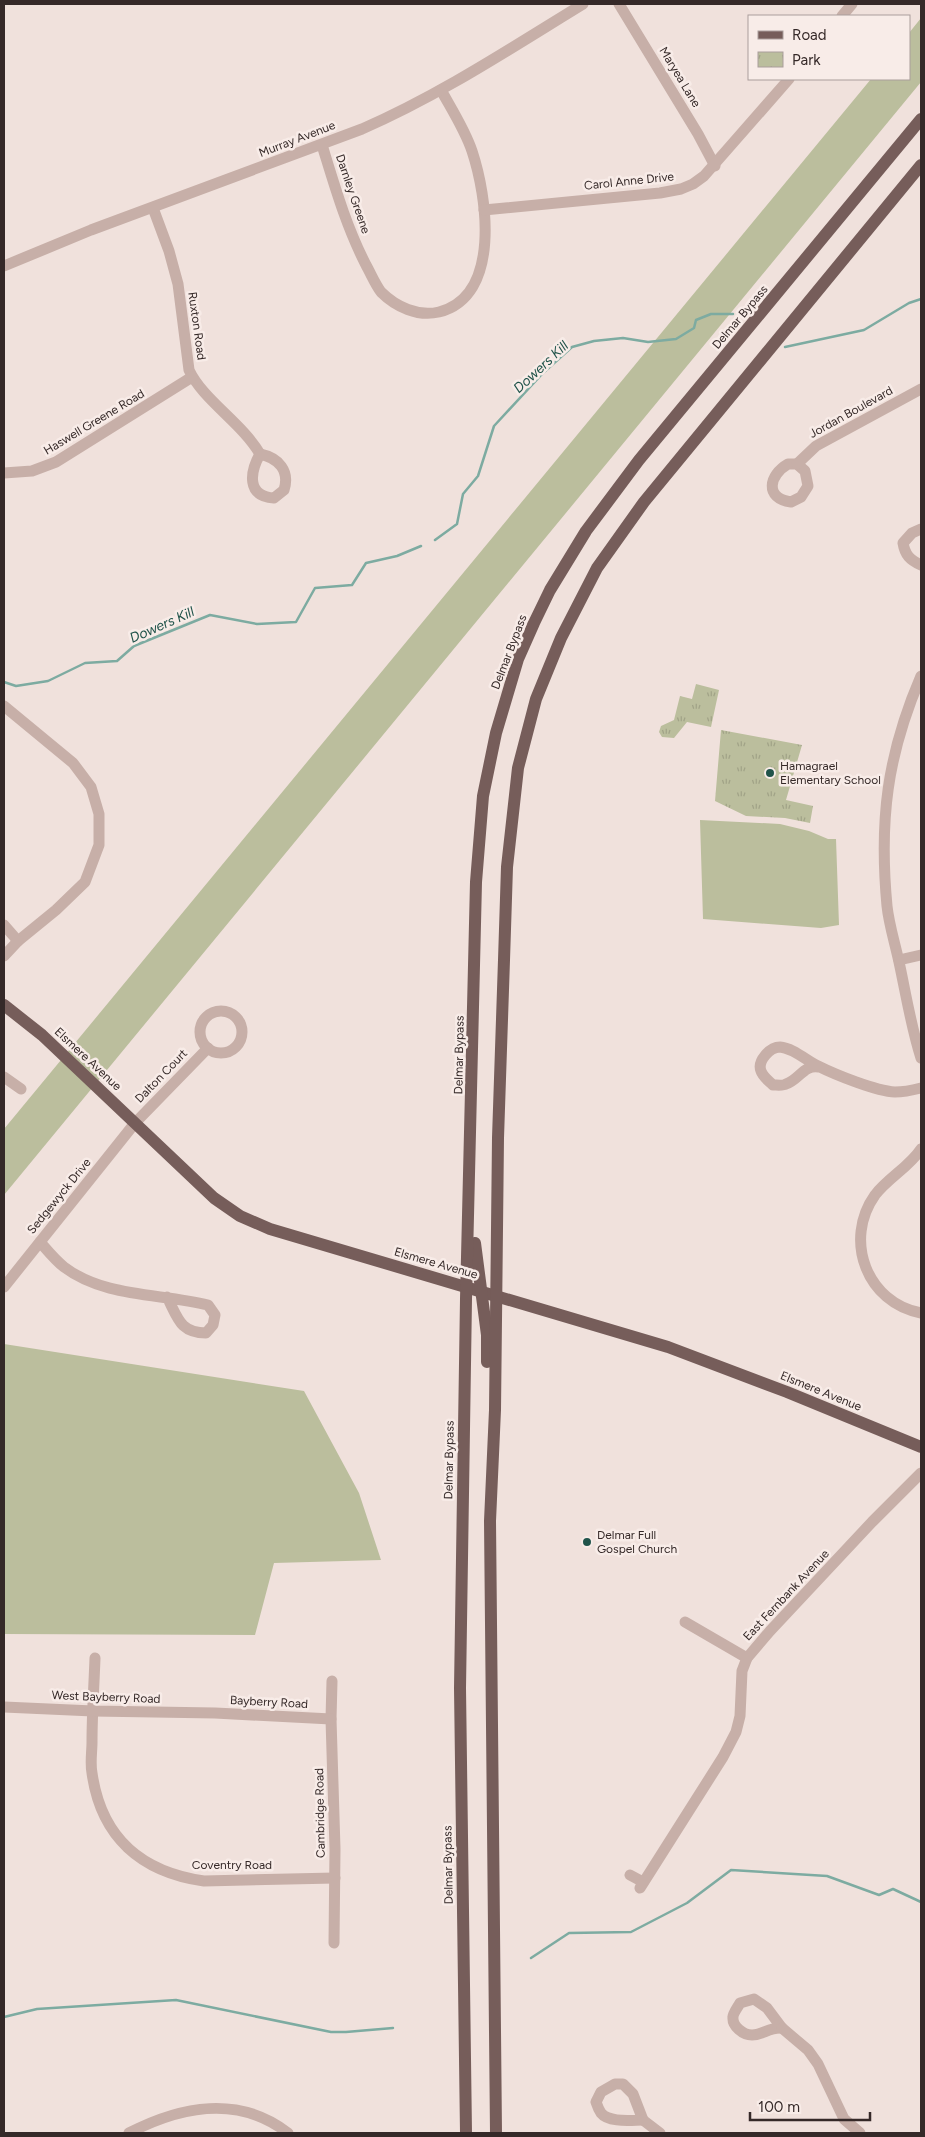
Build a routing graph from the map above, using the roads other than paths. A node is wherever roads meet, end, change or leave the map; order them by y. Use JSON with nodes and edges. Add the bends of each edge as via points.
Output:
{"nodes":[{"id":1,"x":583,"y":4,"type":"edge"},
{"id":2,"x":619,"y":4,"type":"edge"},
{"id":3,"x":852,"y":4,"type":"edge"},
{"id":4,"x":843,"y":15,"type":"edge"},
{"id":5,"x":788,"y":80,"type":"edge"},
{"id":6,"x":441,"y":90,"type":"junction"},
{"id":7,"x":921,"y":119,"type":"edge"},
{"id":8,"x":322,"y":145,"type":"junction"},
{"id":9,"x":921,"y":165,"type":"edge"},
{"id":10,"x":715,"y":166,"type":"junction"},
{"id":11,"x":153,"y":208,"type":"junction"},
{"id":12,"x":484,"y":210,"type":"junction"},
{"id":13,"x":4,"y":266,"type":"edge"},
{"id":14,"x":192,"y":377,"type":"junction"},
{"id":15,"x":921,"y":389,"type":"edge"},
{"id":16,"x":260,"y":454,"type":"dead end"},
{"id":17,"x":797,"y":464,"type":"dead end"},
{"id":18,"x":4,"y":473,"type":"edge"},
{"id":19,"x":921,"y":529,"type":"edge"},
{"id":20,"x":921,"y":565,"type":"edge"},
{"id":21,"x":921,"y":676,"type":"edge"},
{"id":22,"x":4,"y":706,"type":"edge"},
{"id":23,"x":9,"y":934,"type":"edge"},
{"id":24,"x":921,"y":955,"type":"edge"},
{"id":25,"x":4,"y":956,"type":"edge"},
{"id":26,"x":899,"y":960,"type":"junction"},
{"id":27,"x":4,"y":1005,"type":"edge"},
{"id":28,"x":208,"y":1048,"type":"dead end"},
{"id":29,"x":921,"y":1058,"type":"edge"},
{"id":30,"x":819,"y":1067,"type":"junction"},
{"id":31,"x":4,"y":1077,"type":"edge"},
{"id":32,"x":21,"y":1088,"type":"dead end"},
{"id":33,"x":921,"y":1088,"type":"edge"},
{"id":34,"x":472,"y":1115,"type":"junction"},
{"id":35,"x":135,"y":1124,"type":"junction"},
{"id":36,"x":921,"y":1149,"type":"edge"},
{"id":37,"x":40,"y":1242,"type":"junction"},
{"id":38,"x":466,"y":1286,"type":"junction"},
{"id":39,"x":4,"y":1287,"type":"edge"},
{"id":40,"x":481,"y":1291,"type":"junction"},
{"id":41,"x":497,"y":1295,"type":"junction"},
{"id":42,"x":167,"y":1297,"type":"dead end"},
{"id":43,"x":921,"y":1313,"type":"edge"},
{"id":44,"x":921,"y":1447,"type":"edge"},
{"id":45,"x":493,"y":1454,"type":"junction"},
{"id":46,"x":921,"y":1473,"type":"edge"},
{"id":47,"x":685,"y":1622,"type":"dead end"},
{"id":48,"x":96,"y":1658,"type":"dead end"},
{"id":49,"x":747,"y":1658,"type":"junction"},
{"id":50,"x":332,"y":1682,"type":"dead end"},
{"id":51,"x":4,"y":1707,"type":"edge"},
{"id":52,"x":92,"y":1711,"type":"junction"},
{"id":53,"x":206,"y":1713,"type":"joint"},
{"id":54,"x":331,"y":1719,"type":"junction"},
{"id":55,"x":630,"y":1875,"type":"dead end"},
{"id":56,"x":335,"y":1878,"type":"junction"},
{"id":57,"x":334,"y":1943,"type":"dead end"},
{"id":58,"x":782,"y":2028,"type":"dead end"},
{"id":59,"x":643,"y":2120,"type":"dead end"},
{"id":60,"x":129,"y":2133,"type":"edge"},
{"id":61,"x":288,"y":2133,"type":"edge"},
{"id":62,"x":466,"y":2133,"type":"edge"},
{"id":63,"x":496,"y":2133,"type":"edge"},
{"id":64,"x":660,"y":2133,"type":"edge"},
{"id":65,"x":860,"y":2133,"type":"edge"}],
"edges":[{"from":1,"to":6,"type":"street","name":"Murray Avenue"},
{"from":2,"to":10,"type":"street","name":"Maryea Lane"},
{"from":3,"to":4,"type":"street"},
{"from":5,"to":10,"type":"street","name":"Carol Anne Drive"},
{"from":6,"to":8,"type":"street","name":"Murray Avenue","via":[[405,110]]},
{"from":6,"to":12,"type":"street","name":"Darnley Greene","via":[[472,150]]},
{"from":7,"to":34,"type":"main road","name":"Delmar Bypass","via":[[613,494],[575,548],[534,623],[507,693],[483,796],[476,882]]},
{"from":8,"to":11,"type":"street","name":"Murray Avenue"},
{"from":8,"to":12,"type":"street","name":"Darnley Greene","via":[[351,234],[376,284],[404,308],[438,312],[454,305],[469,292],[481,270]]},
{"from":9,"to":41,"type":"main road","via":[[620,533],[586,586],[536,699],[518,768],[507,867],[498,1138]]},
{"from":10,"to":12,"type":"street","name":"Carol Anne Drive","via":[[693,184],[681,189]]},
{"from":11,"to":13,"type":"street","name":"Murray Avenue"},
{"from":11,"to":14,"type":"street","name":"Ruxton Road","via":[[178,284]]},
{"from":14,"to":16,"type":"street","name":"Ruxton Road","via":[[249,436]]},
{"from":14,"to":18,"type":"street","name":"Haswell Greene Road","via":[[56,462],[32,471]]},
{"from":15,"to":17,"type":"street","name":"Jordan Boulevard","via":[[816,446]]},
{"from":19,"to":20,"type":"street","via":[[912,533],[904,543],[907,555]]},
{"from":21,"to":26,"type":"street","via":[[905,713],[886,796],[884,866],[887,904]]},
{"from":22,"to":23,"type":"street","via":[[73,763],[91,787],[99,814],[99,845],[85,882],[56,910]]},
{"from":23,"to":25,"type":"street"},
{"from":24,"to":26,"type":"street"},
{"from":26,"to":29,"type":"street"},
{"from":27,"to":35,"type":"main road","name":"Elsmere Avenue","via":[[42,1035]]},
{"from":28,"to":35,"type":"street","name":"Dalton Court"},
{"from":30,"to":30,"type":"street","via":[[787,1048],[778,1047],[769,1051],[760,1063],[764,1076],[774,1085],[786,1084],[807,1068]]},
{"from":30,"to":33,"type":"street","via":[[880,1090],[896,1092]]},
{"from":31,"to":32,"type":"street"},
{"from":34,"to":38,"type":"main road","name":"Delmar Bypass"},
{"from":34,"to":40,"type":"main road","via":[[475,1254]]},
{"from":35,"to":37,"type":"street","name":"Sedgewyck Drive"},
{"from":35,"to":38,"type":"main road","name":"Elsmere Avenue","via":[[214,1198],[240,1216],[271,1230]]},
{"from":36,"to":43,"type":"street","via":[[869,1204],[864,1218],[861,1254],[874,1284],[885,1295],[899,1305]]},
{"from":37,"to":39,"type":"street","name":"Sedgewyck Drive"},
{"from":37,"to":42,"type":"street","via":[[63,1266],[82,1278],[124,1292]]},
{"from":38,"to":40,"type":"main road","name":"Elsmere Avenue"},
{"from":38,"to":62,"type":"main road","name":"Delmar Bypass","via":[[460,1698]]},
{"from":40,"to":41,"type":"main road","name":"Elsmere Avenue"},
{"from":40,"to":45,"type":"main road","via":[[487,1335]]},
{"from":41,"to":44,"type":"main road","name":"Elsmere Avenue","via":[[668,1347]]},
{"from":41,"to":45,"type":"main road"},
{"from":45,"to":63,"type":"main road","via":[[490,1614]]},
{"from":46,"to":49,"type":"street","name":"East Fernbank Avenue"},
{"from":47,"to":49,"type":"street"},
{"from":48,"to":52,"type":"street","name":"Coventry Road"},
{"from":49,"to":55,"type":"street","name":"East Fernbank Avenue","via":[[742,1671],[736,1732],[641,1885]]},
{"from":50,"to":54,"type":"street","name":"Cambridge Road"},
{"from":51,"to":52,"type":"street","name":"West Bayberry Road"},
{"from":52,"to":53,"type":"street","name":"West Bayberry Road"},
{"from":52,"to":56,"type":"street","name":"Coventry Road","via":[[92,1772],[98,1799],[115,1835],[141,1859],[183,1878],[204,1881]]},
{"from":53,"to":54,"type":"street","name":"Bayberry Road"},
{"from":54,"to":56,"type":"street","name":"Cambridge Road"},
{"from":56,"to":57,"type":"street","name":"Cambridge Road"},
{"from":58,"to":65,"type":"street","via":[[808,2050],[844,2119]]},
{"from":59,"to":64,"type":"street"},
{"from":60,"to":61,"type":"street","via":[[164,2116],[215,2108],[261,2117]]}]}
